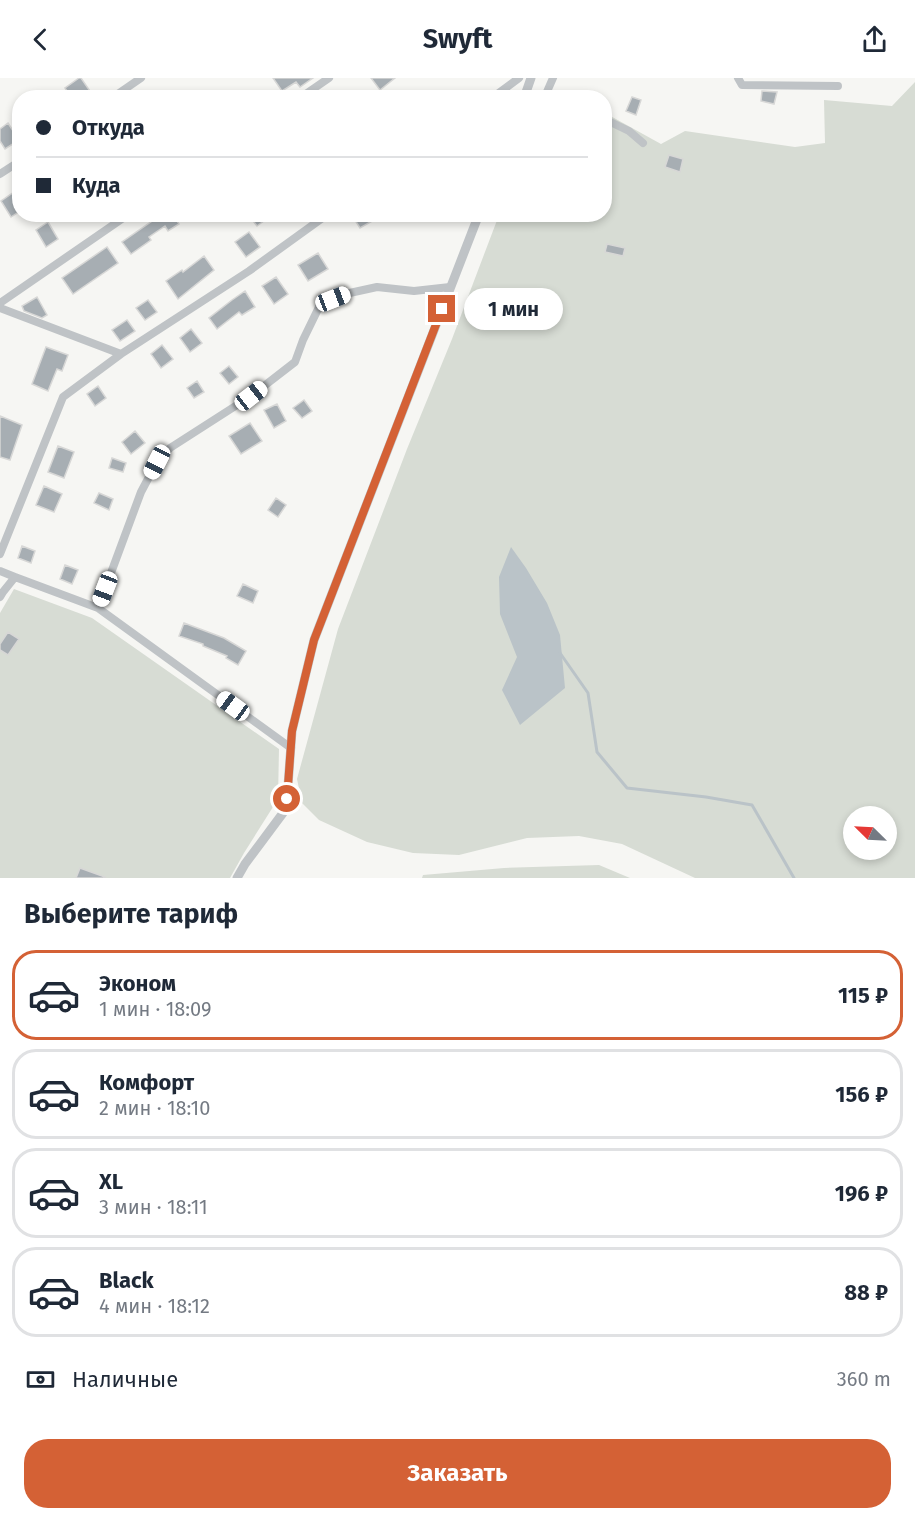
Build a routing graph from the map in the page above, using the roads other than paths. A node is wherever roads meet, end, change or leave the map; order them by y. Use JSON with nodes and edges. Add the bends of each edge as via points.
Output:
{"nodes":[{"id":1,"x":141,"y":78,"type":"edge"},
{"id":2,"x":329,"y":78,"type":"edge"},
{"id":3,"x":519,"y":78,"type":"edge"},
{"id":4,"x":738,"y":78,"type":"edge"},
{"id":5,"x":838,"y":86,"type":"dead end"},
{"id":6,"x":124,"y":90,"type":"edge"},
{"id":7,"x":312,"y":90,"type":"edge"},
{"id":8,"x":503,"y":90,"type":"edge"},
{"id":9,"x":612,"y":123,"type":"edge"},
{"id":10,"x":643,"y":143,"type":"dead end"},
{"id":11,"x":117,"y":222,"type":"edge"},
{"id":12,"x":317,"y":222,"type":"edge"},
{"id":13,"x":475,"y":222,"type":"edge"},
{"id":14,"x":450,"y":287,"type":"junction"},
{"id":15,"x":0,"y":303,"type":"edge"},
{"id":16,"x":0,"y":308,"type":"edge"},
{"id":17,"x":122,"y":354,"type":"junction"},
{"id":18,"x":0,"y":554,"type":"edge"},
{"id":19,"x":0,"y":571,"type":"edge"},
{"id":20,"x":15,"y":577,"type":"junction"},
{"id":21,"x":0,"y":597,"type":"edge"},
{"id":22,"x":98,"y":608,"type":"junction"},
{"id":23,"x":291,"y":748,"type":"junction"},
{"id":24,"x":237,"y":878,"type":"edge"}],
"edges":[{"from":1,"to":6,"type":"street"},
{"from":2,"to":7,"type":"street"},
{"from":3,"to":8,"type":"street"},
{"from":4,"to":5,"type":"street","via":[[742,85]]},
{"from":9,"to":10,"type":"street"},
{"from":11,"to":15,"type":"street"},
{"from":12,"to":17,"type":"street"},
{"from":13,"to":14,"type":"street"},
{"from":14,"to":22,"type":"street","via":[[414,291],[377,286],[321,303],[295,362],[251,396],[170,448],[157,462],[141,492]]},
{"from":14,"to":23,"type":"street","via":[[314,640]]},
{"from":16,"to":17,"type":"street"},
{"from":17,"to":18,"type":"street","via":[[63,397]]},
{"from":19,"to":20,"type":"street"},
{"from":20,"to":21,"type":"street"},
{"from":20,"to":22,"type":"street"},
{"from":22,"to":23,"type":"street"},
{"from":23,"to":24,"type":"street","via":[[283,813]]}]}
